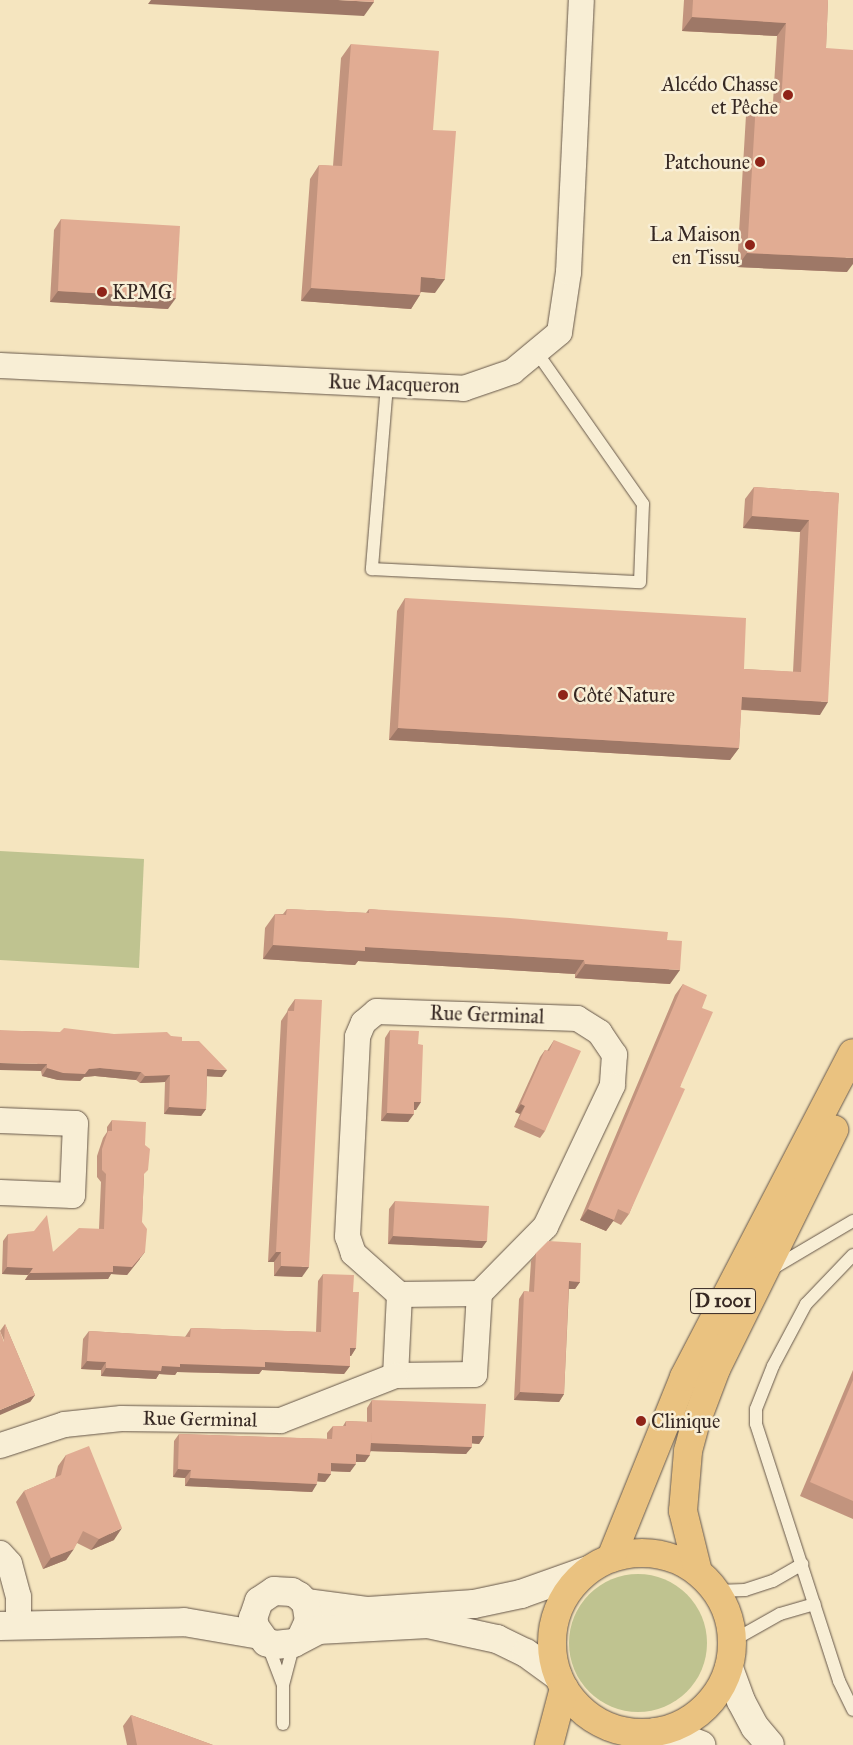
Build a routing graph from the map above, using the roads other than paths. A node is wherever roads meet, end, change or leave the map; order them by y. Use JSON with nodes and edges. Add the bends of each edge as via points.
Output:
{"nodes":[{"id":1,"x":581,"y":0,"type":"edge"},
{"id":2,"x":536,"y":351,"type":"junction"},
{"id":3,"x":0,"y":365,"type":"edge"},
{"id":4,"x":388,"y":384,"type":"junction"},
{"id":5,"x":853,"y":1053,"type":"edge"},
{"id":6,"x":853,"y":1093,"type":"edge"},
{"id":7,"x":0,"y":1120,"type":"edge"},
{"id":8,"x":0,"y":1192,"type":"edge"},
{"id":9,"x":853,"y":1221,"type":"edge"},
{"id":10,"x":853,"y":1255,"type":"edge"},
{"id":11,"x":761,"y":1275,"type":"junction"},
{"id":12,"x":479,"y":1293,"type":"junction"},
{"id":13,"x":399,"y":1294,"type":"junction"},
{"id":14,"x":395,"y":1375,"type":"junction"},
{"id":15,"x":0,"y":1446,"type":"edge"},
{"id":16,"x":0,"y":1552,"type":"edge"},
{"id":17,"x":600,"y":1564,"type":"junction"},
{"id":18,"x":802,"y":1564,"type":"junction"},
{"id":19,"x":698,"y":1572,"type":"junction"},
{"id":20,"x":716,"y":1591,"type":"junction"},
{"id":21,"x":259,"y":1601,"type":"junction"},
{"id":22,"x":306,"y":1604,"type":"junction"},
{"id":23,"x":815,"y":1604,"type":"junction"},
{"id":24,"x":184,"y":1622,"type":"junction"},
{"id":25,"x":9,"y":1625,"type":"edge"},
{"id":26,"x":263,"y":1639,"type":"junction"},
{"id":27,"x":298,"y":1640,"type":"junction"},
{"id":28,"x":732,"y":1641,"type":"junction"},
{"id":29,"x":728,"y":1668,"type":"junction"},
{"id":30,"x":561,"y":1682,"type":"junction"},
{"id":31,"x":284,"y":1685,"type":"junction"},
{"id":32,"x":853,"y":1710,"type":"edge"},
{"id":33,"x":283,"y":1724,"type":"dead end"},
{"id":34,"x":637,"y":1737,"type":"edge"},
{"id":35,"x":549,"y":1745,"type":"edge"},
{"id":36,"x":701,"y":1745,"type":"edge"},
{"id":37,"x":770,"y":1745,"type":"edge"}],
"edges":[{"from":1,"to":2,"type":"street","name":"Rue Macqueron","via":[[568,272],[558,332]]},
{"from":2,"to":4,"type":"street","name":"Rue Macqueron","via":[[512,371],[463,388]]},
{"from":2,"to":4,"type":"lane","via":[[643,504],[640,582],[372,569]]},
{"from":3,"to":4,"type":"street","name":"Rue Macqueron"},
{"from":5,"to":17,"type":"main road","number":"D 1001","via":[[684,1378]]},
{"from":6,"to":11,"type":"main road","number":"D 1001"},
{"from":7,"to":8,"type":"street","via":[[75,1123],[72,1195]]},
{"from":9,"to":11,"type":"lane"},
{"from":10,"to":18,"type":"lane","via":[[806,1304],[773,1366],[756,1409],[764,1457]]},
{"from":11,"to":19,"type":"main road","number":"D 1001","via":[[716,1369],[688,1451],[683,1511]]},
{"from":12,"to":13,"type":"street"},
{"from":12,"to":13,"type":"street","name":"Rue Germinal","via":[[545,1226],[612,1085],[614,1054],[599,1032],[577,1018],[376,1011],[363,1022],[357,1036],[347,1236],[353,1253]]},
{"from":12,"to":14,"type":"street","name":"Rue Germinal","via":[[474,1374]]},
{"from":13,"to":14,"type":"street"},
{"from":14,"to":15,"type":"street","name":"Rue Germinal","via":[[280,1420],[121,1418],[64,1424]]},
{"from":16,"to":25,"type":"street","via":[[9,1563],[18,1596]]},
{"from":17,"to":19,"type":"main road","via":[[634,1552],[656,1553],[678,1560]]},
{"from":17,"to":22,"type":"street","via":[[522,1594],[474,1604],[368,1611]]},
{"from":17,"to":30,"type":"main road","via":[[571,1586],[559,1606],[553,1629],[552,1653]]},
{"from":18,"to":20,"type":"lane","via":[[773,1581],[745,1590]]},
{"from":18,"to":23,"type":"lane"},
{"from":19,"to":20,"type":"main road"},
{"from":20,"to":28,"type":"main road","via":[[728,1615]]},
{"from":21,"to":22,"type":"street","via":[[266,1594],[283,1590],[292,1592]]},
{"from":21,"to":24,"type":"street"},
{"from":21,"to":26,"type":"street","via":[[253,1618]]},
{"from":22,"to":27,"type":"street","via":[[309,1621]]},
{"from":23,"to":28,"type":"lane","via":[[780,1614]]},
{"from":23,"to":32,"type":"lane","via":[[838,1681]]},
{"from":24,"to":25,"type":"street"},
{"from":24,"to":26,"type":"street"},
{"from":26,"to":27,"type":"street","via":[[285,1646]]},
{"from":26,"to":31,"type":"lane"},
{"from":27,"to":30,"type":"street","via":[[318,1630],[428,1624],[497,1639],[526,1652]]},
{"from":27,"to":31,"type":"lane"},
{"from":28,"to":29,"type":"main road"},
{"from":29,"to":34,"type":"main road","via":[[718,1692],[701,1711],[679,1725]]},
{"from":29,"to":37,"type":"street","via":[[755,1727]]},
{"from":30,"to":34,"type":"main road","via":[[577,1706],[595,1720]]},
{"from":30,"to":35,"type":"main road"},
{"from":31,"to":33,"type":"lane"},
{"from":34,"to":36,"type":"street","via":[[678,1736]]}]}
